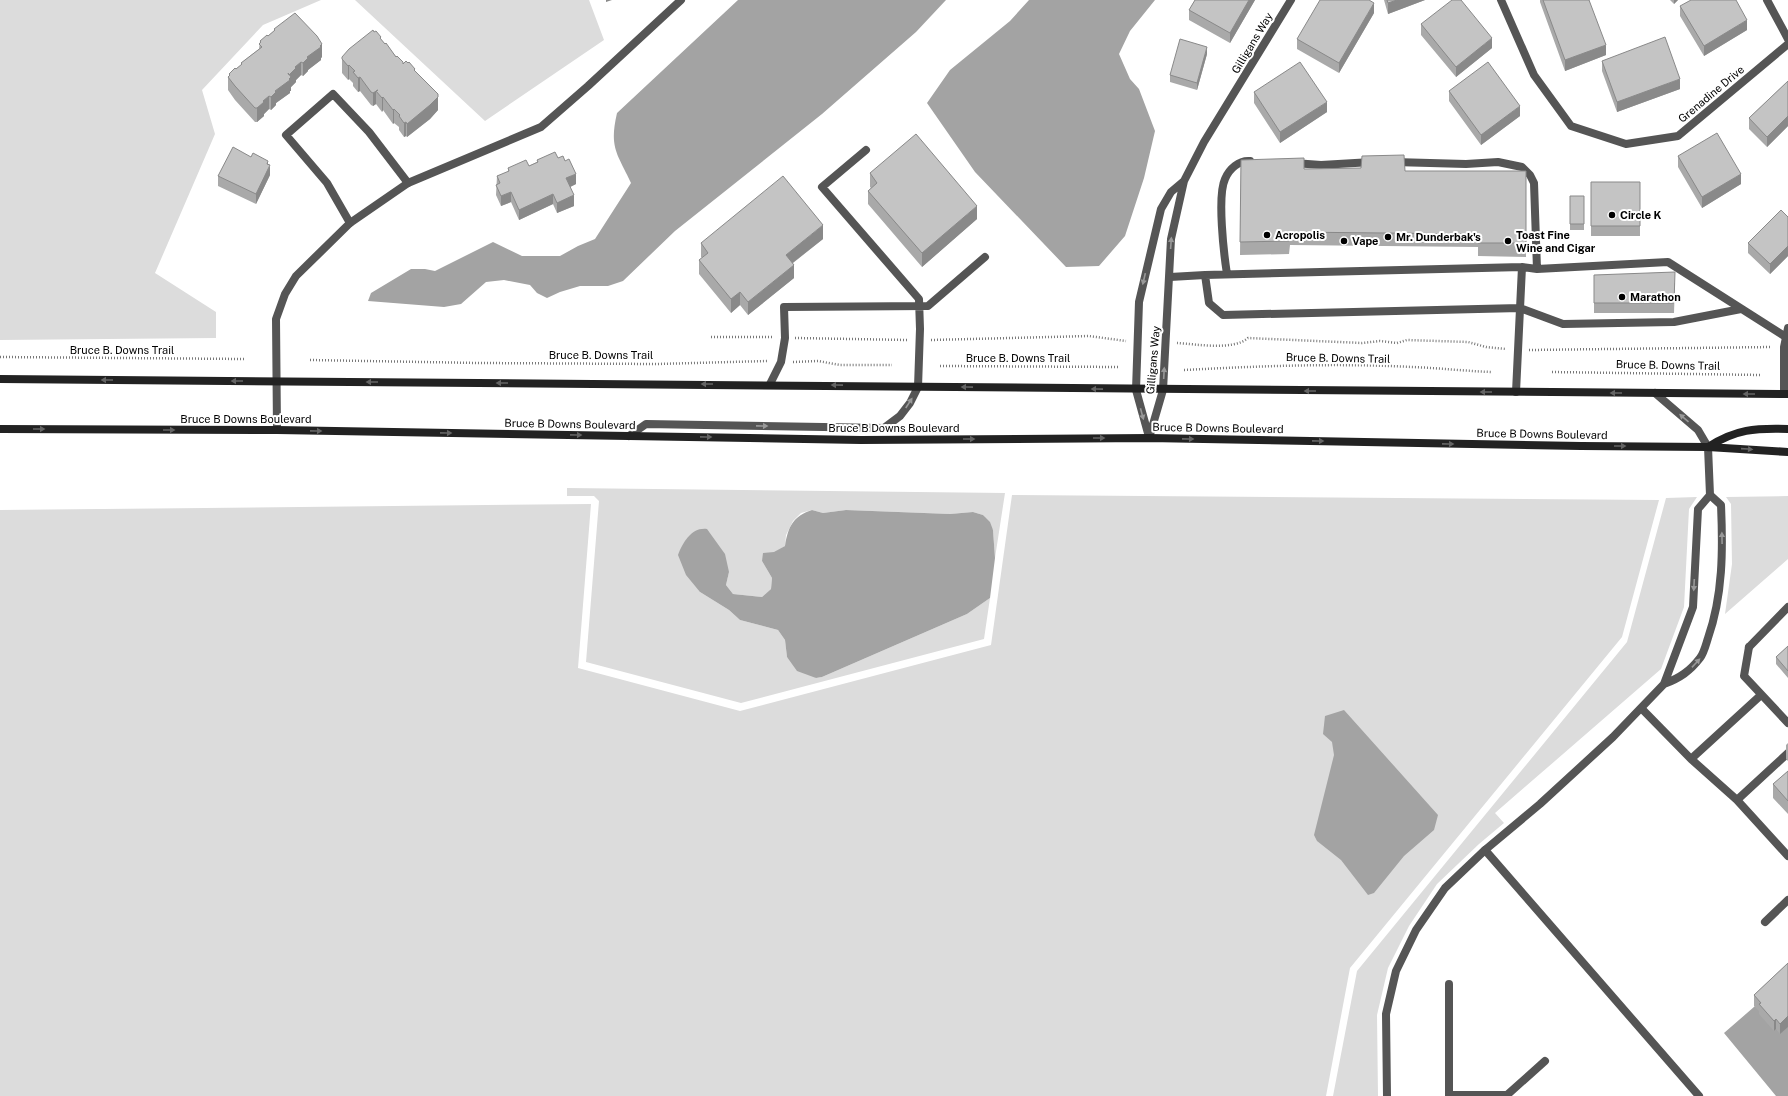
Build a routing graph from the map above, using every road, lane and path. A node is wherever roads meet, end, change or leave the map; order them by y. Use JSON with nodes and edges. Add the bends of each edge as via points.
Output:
{"nodes":[{"id":1,"x":681,"y":0,"type":"edge"},
{"id":2,"x":1291,"y":0,"type":"edge"},
{"id":3,"x":1501,"y":0,"type":"edge"},
{"id":4,"x":1767,"y":0,"type":"edge"},
{"id":5,"x":1788,"y":39,"type":"edge"},
{"id":6,"x":1788,"y":44,"type":"edge"},
{"id":7,"x":866,"y":150,"type":"dead end"},
{"id":8,"x":1257,"y":161,"type":"edge"},
{"id":9,"x":1285,"y":163,"type":"edge"},
{"id":10,"x":1184,"y":181,"type":"junction"},
{"id":11,"x":408,"y":183,"type":"junction"},
{"id":12,"x":350,"y":223,"type":"junction"},
{"id":13,"x":985,"y":257,"type":"dead end"},
{"id":14,"x":1522,"y":267,"type":"junction"},
{"id":15,"x":1537,"y":269,"type":"junction"},
{"id":16,"x":1227,"y":274,"type":"junction"},
{"id":17,"x":1205,"y":275,"type":"junction"},
{"id":18,"x":1170,"y":277,"type":"junction"},
{"id":19,"x":920,"y":306,"type":"junction"},
{"id":20,"x":1520,"y":308,"type":"junction"},
{"id":21,"x":1741,"y":309,"type":"junction"},
{"id":22,"x":1788,"y":328,"type":"edge"},
{"id":23,"x":712,"y":337,"type":"dead end"},
{"id":24,"x":1786,"y":337,"type":"junction"},
{"id":25,"x":785,"y":338,"type":"junction"},
{"id":26,"x":920,"y":340,"type":"junction"},
{"id":27,"x":1166,"y":342,"type":"junction"},
{"id":28,"x":1137,"y":343,"type":"junction"},
{"id":29,"x":1784,"y":347,"type":"junction"},
{"id":30,"x":1518,"y":350,"type":"junction"},
{"id":31,"x":0,"y":357,"type":"edge"},
{"id":32,"x":244,"y":359,"type":"dead end"},
{"id":33,"x":310,"y":360,"type":"dead end"},
{"id":34,"x":781,"y":362,"type":"junction"},
{"id":35,"x":892,"y":365,"type":"dead end"},
{"id":36,"x":940,"y":366,"type":"dead end"},
{"id":37,"x":1120,"y":367,"type":"dead end"},
{"id":38,"x":1184,"y":370,"type":"dead end"},
{"id":39,"x":1491,"y":372,"type":"dead end"},
{"id":40,"x":1552,"y":372,"type":"dead end"},
{"id":41,"x":1760,"y":375,"type":"dead end"},
{"id":42,"x":0,"y":379,"type":"edge"},
{"id":43,"x":276,"y":381,"type":"junction"},
{"id":44,"x":770,"y":384,"type":"junction"},
{"id":45,"x":918,"y":387,"type":"junction"},
{"id":46,"x":1136,"y":390,"type":"junction"},
{"id":47,"x":1163,"y":390,"type":"junction"},
{"id":48,"x":1516,"y":392,"type":"junction"},
{"id":49,"x":1655,"y":393,"type":"junction"},
{"id":50,"x":1786,"y":394,"type":"edge"},
{"id":51,"x":0,"y":429,"type":"edge"},
{"id":52,"x":1788,"y":429,"type":"edge"},
{"id":53,"x":277,"y":430,"type":"junction"},
{"id":54,"x":629,"y":436,"type":"junction"},
{"id":55,"x":1149,"y":438,"type":"junction"},
{"id":56,"x":1708,"y":447,"type":"junction"},
{"id":57,"x":1788,"y":452,"type":"edge"},
{"id":58,"x":1710,"y":495,"type":"junction"},
{"id":59,"x":1788,"y":607,"type":"edge"},
{"id":60,"x":1664,"y":684,"type":"junction"},
{"id":61,"x":1761,"y":695,"type":"junction"},
{"id":62,"x":1642,"y":709,"type":"junction"},
{"id":63,"x":1788,"y":723,"type":"edge"},
{"id":64,"x":1788,"y":753,"type":"edge"},
{"id":65,"x":1692,"y":759,"type":"junction"},
{"id":66,"x":1737,"y":800,"type":"junction"},
{"id":67,"x":1485,"y":850,"type":"junction"},
{"id":68,"x":1788,"y":856,"type":"edge"},
{"id":69,"x":1788,"y":900,"type":"edge"},
{"id":70,"x":1765,"y":922,"type":"dead end"},
{"id":71,"x":1449,"y":984,"type":"dead end"},
{"id":72,"x":1546,"y":1061,"type":"dead end"},
{"id":73,"x":1449,"y":1095,"type":"edge"},
{"id":74,"x":1387,"y":1096,"type":"edge"},
{"id":75,"x":1699,"y":1096,"type":"edge"}],
"edges":[{"from":1,"to":11,"type":"street","via":[[594,81],[541,126]]},
{"from":2,"to":10,"type":"street","name":"Gilligans Way","via":[[1204,142]]},
{"from":3,"to":6,"type":"street","name":"Grenadine Drive","via":[[1534,75],[1571,126],[1626,144],[1678,136]]},
{"from":4,"to":5,"type":"street"},
{"from":7,"to":19,"type":"street","via":[[822,187],[919,300]]},
{"from":8,"to":16,"type":"street","via":[[1244,160],[1236,165],[1224,180],[1223,244]]},
{"from":9,"to":15,"type":"street","via":[[1321,165],[1498,162],[1522,167],[1534,183]]},
{"from":18,"to":10,"type":"street","name":"Gilligans Way","one_way":true,"via":[[1171,240]]},
{"from":10,"to":28,"type":"street","name":"Gilligans Way","one_way":true,"via":[[1171,192],[1161,208],[1139,302]]},
{"from":11,"to":12,"type":"street"},
{"from":11,"to":12,"type":"street","via":[[369,132],[333,94],[286,135],[327,183]]},
{"from":12,"to":43,"type":"street","via":[[296,276],[285,294],[276,319]]},
{"from":13,"to":19,"type":"street","via":[[928,306]]},
{"from":14,"to":15,"type":"street"},
{"from":14,"to":16,"type":"street"},
{"from":14,"to":20,"type":"street"},
{"from":15,"to":21,"type":"street","via":[[1668,262]]},
{"from":16,"to":17,"type":"street"},
{"from":17,"to":18,"type":"street"},
{"from":17,"to":20,"type":"street","via":[[1209,303],[1223,316]]},
{"from":18,"to":27,"type":"street","name":"Gilligans Way"},
{"from":19,"to":25,"type":"street","via":[[784,307]]},
{"from":19,"to":26,"type":"street"},
{"from":20,"to":21,"type":"street","via":[[1564,324],[1674,322]]},
{"from":20,"to":30,"type":"street"},
{"from":21,"to":24,"type":"street"},
{"from":22,"to":24,"type":"street"},
{"from":23,"to":25,"type":"path"},
{"from":24,"to":29,"type":"street"},
{"from":25,"to":26,"type":"path"},
{"from":25,"to":34,"type":"street"},
{"from":26,"to":28,"type":"path","via":[[1089,336]]},
{"from":26,"to":45,"type":"street"},
{"from":27,"to":30,"type":"path","via":[[1216,346],[1242,344],[1248,338],[1362,343],[1415,340],[1468,342],[1486,347]]},
{"from":47,"to":27,"type":"street","name":"Gilligans Way","one_way":true},
{"from":28,"to":46,"type":"street","name":"Gilligans Way"},
{"from":29,"to":30,"type":"path"},
{"from":29,"to":50,"type":"street"},
{"from":30,"to":48,"type":"street"},
{"from":31,"to":32,"type":"path","name":"Bruce B. Downs Trail"},
{"from":33,"to":34,"type":"path","name":"Bruce B. Downs Trail","via":[[657,364]]},
{"from":34,"to":35,"type":"path","name":"Bruce B. Downs Trail"},
{"from":34,"to":44,"type":"street"},
{"from":36,"to":37,"type":"path","name":"Bruce B. Downs Trail"},
{"from":38,"to":39,"type":"path","name":"Bruce B. Downs Trail","via":[[1279,365],[1413,367]]},
{"from":40,"to":41,"type":"path","name":"Bruce B. Downs Trail"},
{"from":43,"to":42,"type":"main road","one_way":true},
{"from":44,"to":43,"type":"main road","one_way":true},
{"from":43,"to":53,"type":"street"},
{"from":45,"to":44,"type":"main road","one_way":true},
{"from":46,"to":45,"type":"main road","one_way":true},
{"from":54,"to":45,"type":"street","one_way":true,"via":[[646,424],[884,428],[900,416]]},
{"from":46,"to":47,"type":"main road"},
{"from":46,"to":55,"type":"street","name":"Gilligans Way","one_way":true},
{"from":48,"to":47,"type":"main road","one_way":true},
{"from":47,"to":55,"type":"street","name":"Gilligans Way"},
{"from":49,"to":48,"type":"main road","one_way":true},
{"from":50,"to":49,"type":"main road","one_way":true},
{"from":56,"to":49,"type":"street","one_way":true,"via":[[1698,430]]},
{"from":51,"to":53,"type":"main road","name":"Bruce B Downs Boulevard","one_way":true},
{"from":52,"to":56,"type":"main road","via":[[1758,428],[1725,436]]},
{"from":53,"to":54,"type":"main road","name":"Bruce B Downs Boulevard","one_way":true},
{"from":54,"to":55,"type":"main road","name":"Bruce B Downs Boulevard","one_way":true,"via":[[861,440]]},
{"from":55,"to":56,"type":"main road","name":"Bruce B Downs Boulevard","one_way":true},
{"from":56,"to":57,"type":"main road","name":"Bruce B Downs Boulevard","one_way":true},
{"from":56,"to":58,"type":"street"},
{"from":58,"to":60,"type":"street","one_way":true,"via":[[1698,509],[1693,607]]},
{"from":60,"to":58,"type":"street","one_way":true,"via":[[1682,677],[1701,657],[1715,617],[1723,564],[1722,518],[1721,506]]},
{"from":59,"to":61,"type":"street","via":[[1749,647],[1744,676]]},
{"from":60,"to":62,"type":"street"},
{"from":61,"to":63,"type":"street"},
{"from":61,"to":65,"type":"street"},
{"from":62,"to":65,"type":"street"},
{"from":62,"to":67,"type":"street","via":[[1540,804]]},
{"from":64,"to":66,"type":"street"},
{"from":65,"to":66,"type":"street"},
{"from":66,"to":68,"type":"street"},
{"from":67,"to":74,"type":"street","via":[[1445,888],[1416,930],[1396,971],[1386,1014]]},
{"from":67,"to":75,"type":"street"},
{"from":69,"to":70,"type":"street"},
{"from":71,"to":73,"type":"street"},
{"from":72,"to":73,"type":"street","via":[[1507,1095]]}]}
